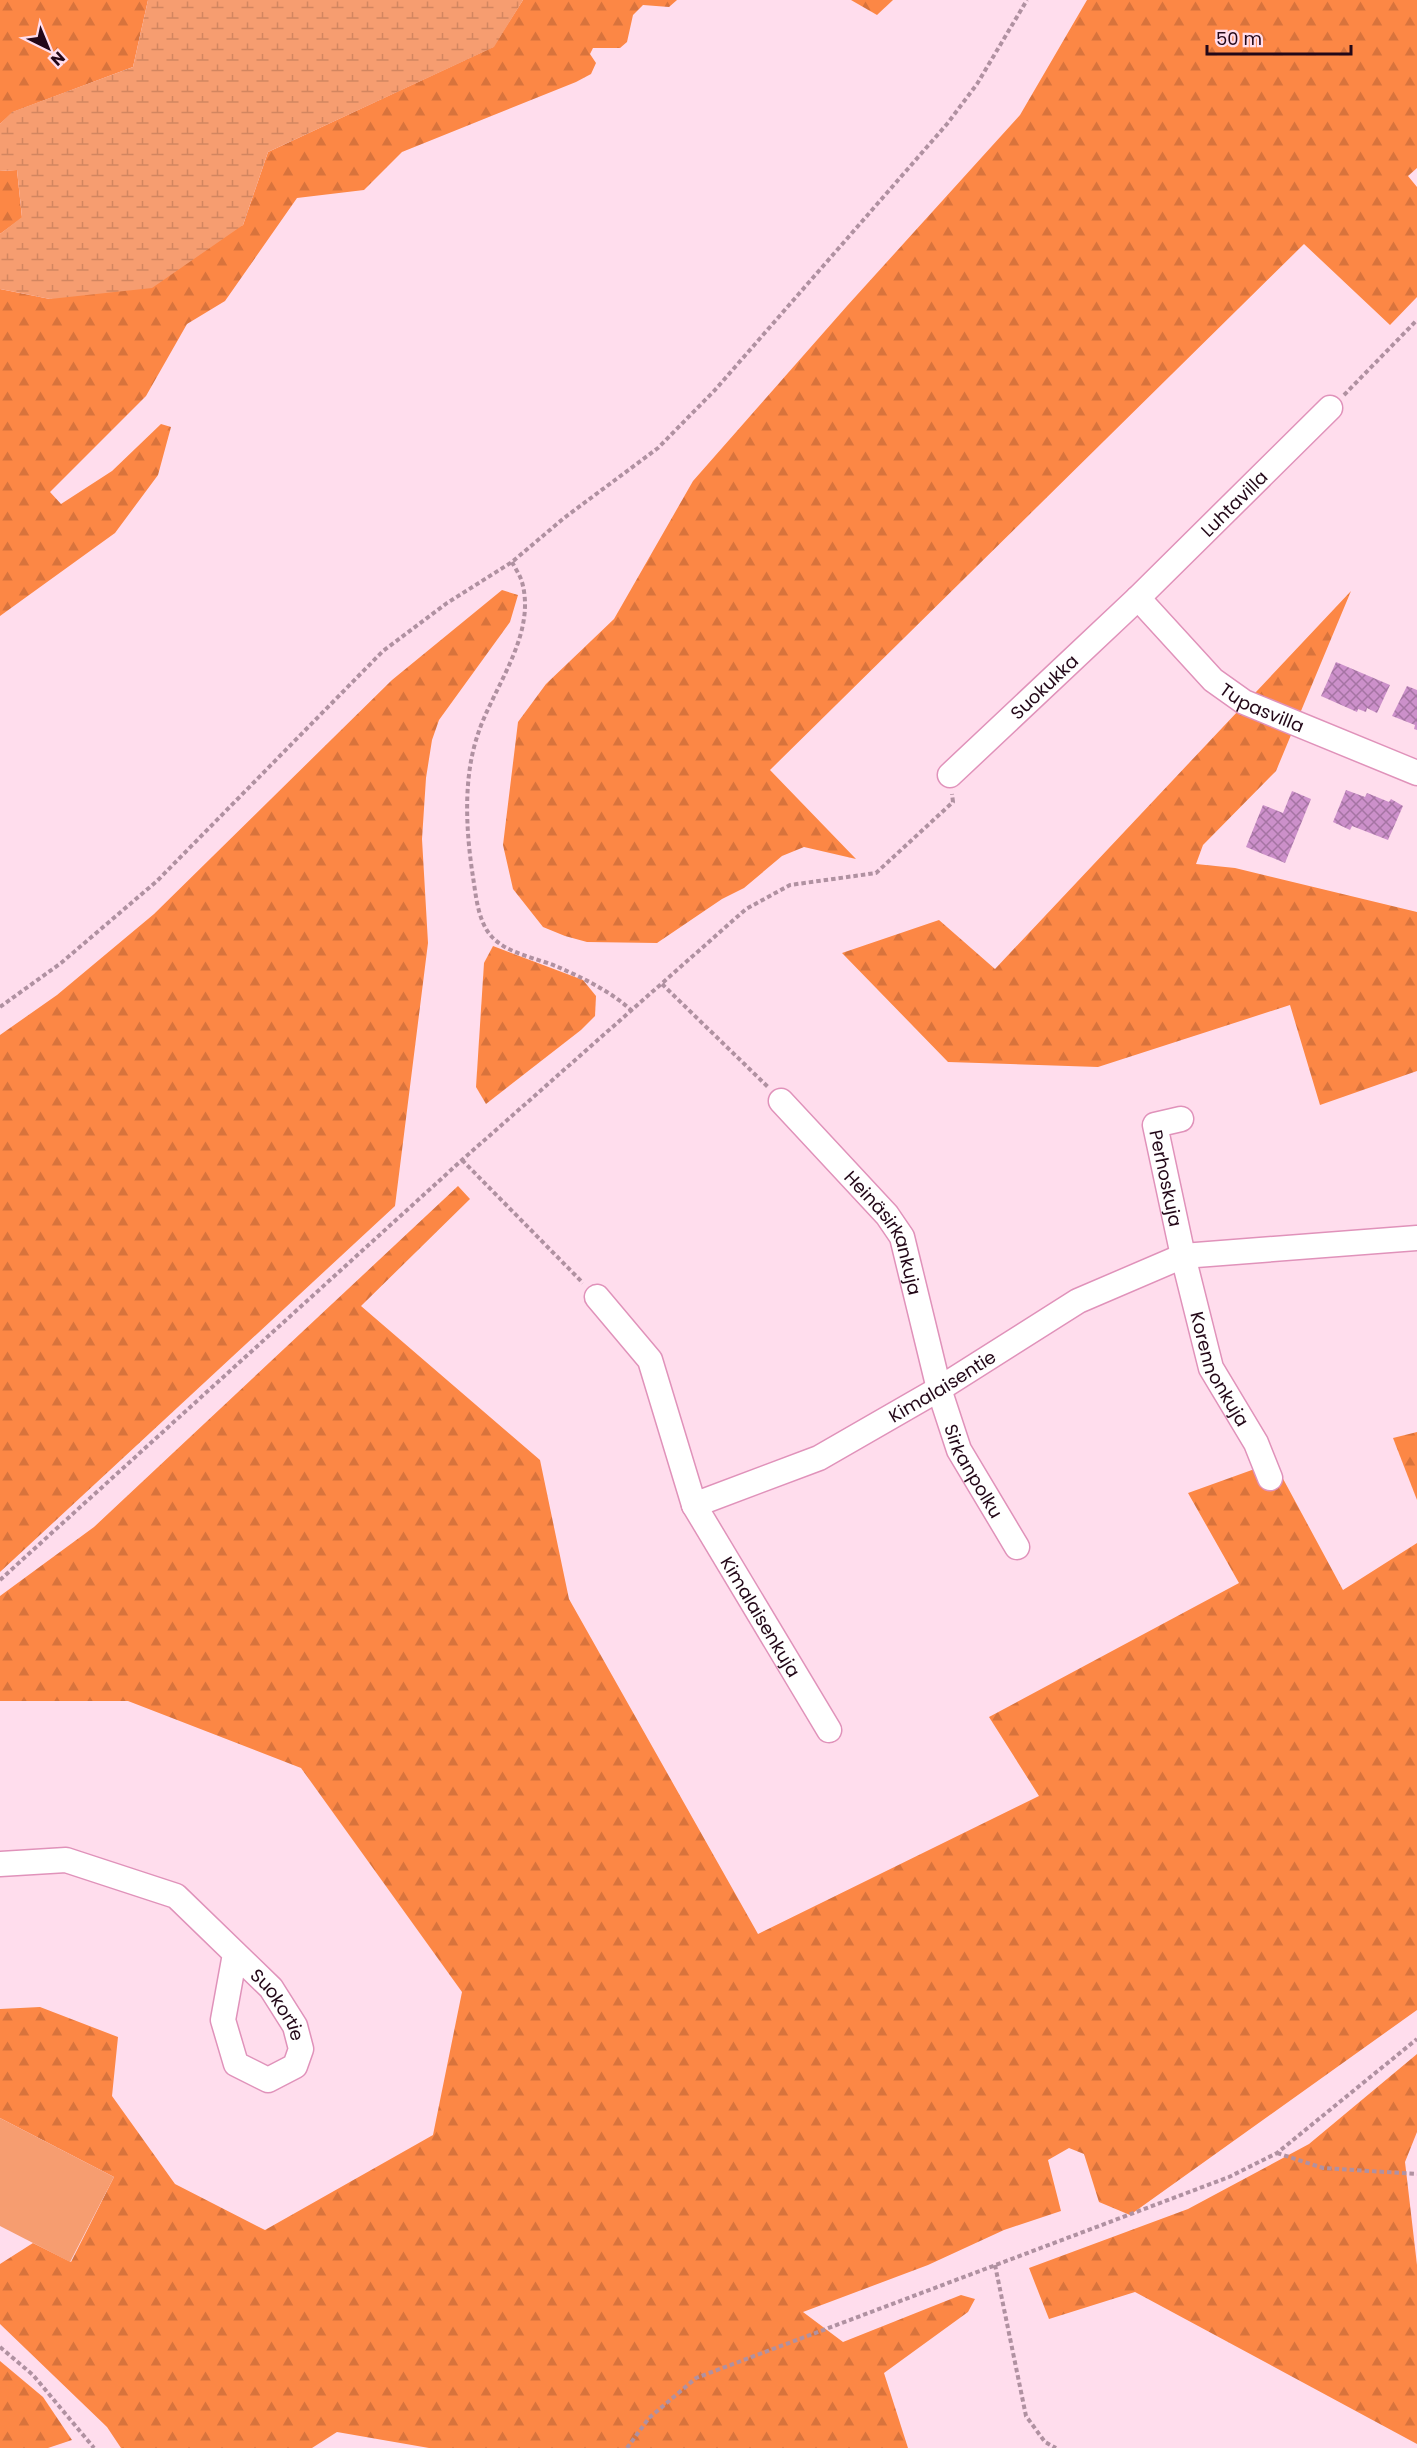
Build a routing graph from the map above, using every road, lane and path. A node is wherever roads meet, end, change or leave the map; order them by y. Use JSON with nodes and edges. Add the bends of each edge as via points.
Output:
{"nodes":[{"id":1,"x":1027,"y":0,"type":"edge"},
{"id":2,"x":1417,"y":320,"type":"edge"},
{"id":3,"x":1330,"y":408,"type":"joint"},
{"id":4,"x":512,"y":562,"type":"junction"},
{"id":5,"x":1138,"y":598,"type":"junction"},
{"id":6,"x":1417,"y":773,"type":"edge"},
{"id":7,"x":950,"y":775,"type":"joint"},
{"id":8,"x":662,"y":984,"type":"junction"},
{"id":9,"x":0,"y":1007,"type":"edge"},
{"id":10,"x":632,"y":1011,"type":"junction"},
{"id":11,"x":782,"y":1101,"type":"joint"},
{"id":12,"x":1181,"y":1119,"type":"dead end"},
{"id":13,"x":462,"y":1160,"type":"junction"},
{"id":14,"x":1417,"y":1238,"type":"edge"},
{"id":15,"x":1183,"y":1257,"type":"junction"},
{"id":16,"x":597,"y":1297,"type":"joint"},
{"id":17,"x":939,"y":1389,"type":"junction"},
{"id":18,"x":1270,"y":1478,"type":"dead end"},
{"id":19,"x":694,"y":1505,"type":"junction"},
{"id":20,"x":1017,"y":1547,"type":"dead end"},
{"id":21,"x":0,"y":1580,"type":"edge"},
{"id":22,"x":829,"y":1730,"type":"dead end"},
{"id":23,"x":0,"y":1864,"type":"edge"},
{"id":24,"x":235,"y":1954,"type":"junction"},
{"id":25,"x":1417,"y":2039,"type":"edge"},
{"id":26,"x":1277,"y":2153,"type":"junction"},
{"id":27,"x":1417,"y":2174,"type":"edge"},
{"id":28,"x":995,"y":2265,"type":"junction"},
{"id":29,"x":0,"y":2347,"type":"edge"},
{"id":30,"x":94,"y":2448,"type":"edge"},
{"id":31,"x":627,"y":2448,"type":"edge"},
{"id":32,"x":1056,"y":2448,"type":"edge"}],
"edges":[{"from":1,"to":4,"type":"path","via":[[947,124],[716,390],[658,448]]},
{"from":2,"to":3,"type":"path"},
{"from":3,"to":5,"type":"street","name":"Luhtavilla"},
{"from":4,"to":9,"type":"path","via":[[447,603],[383,651],[157,881],[61,963]]},
{"from":4,"to":10,"type":"path","via":[[522,581],[523,627],[477,737],[470,769],[468,845],[482,920],[502,945],[558,967],[615,997]]},
{"from":5,"to":6,"type":"street","name":"Tupasvilla","via":[[1212,680],[1244,702]]},
{"from":5,"to":7,"type":"street","name":"Suokukka"},
{"from":7,"to":8,"type":"path","via":[[953,802],[876,873],[790,885],[746,909]]},
{"from":8,"to":10,"type":"path"},
{"from":8,"to":11,"type":"path"},
{"from":10,"to":13,"type":"path"},
{"from":11,"to":17,"type":"street","name":"Heinäsirkankuja","via":[[887,1215],[902,1237]]},
{"from":12,"to":15,"type":"street","name":"Perhoskuja","via":[[1155,1125]]},
{"from":13,"to":16,"type":"path"},
{"from":13,"to":21,"type":"path"},
{"from":14,"to":15,"type":"street","name":"Kimalaisentie"},
{"from":15,"to":17,"type":"street","name":"Kimalaisentie","via":[[1078,1301]]},
{"from":15,"to":18,"type":"street","name":"Korennonkuja","via":[[1211,1368],[1256,1443]]},
{"from":16,"to":19,"type":"street","via":[[650,1360]]},
{"from":17,"to":19,"type":"street","name":"Kimalaisentie","via":[[819,1458]]},
{"from":17,"to":20,"type":"street","name":"Sirkanpolku","via":[[959,1450]]},
{"from":19,"to":22,"type":"street","name":"Kimalaisenkuja"},
{"from":23,"to":24,"type":"street","name":"Suokortie","via":[[66,1860],[176,1896]]},
{"from":24,"to":24,"type":"street","name":"Suokortie","via":[[271,1988],[295,2026],[301,2049],[295,2066],[268,2080],[236,2064],[223,2020]]},
{"from":25,"to":26,"type":"path"},
{"from":26,"to":27,"type":"path","via":[[1323,2168]]},
{"from":26,"to":28,"type":"path","via":[[1229,2178]]},
{"from":28,"to":31,"type":"path","via":[[696,2378],[649,2418]]},
{"from":28,"to":32,"type":"path","via":[[1026,2416],[1044,2442]]},
{"from":29,"to":30,"type":"path","via":[[33,2375]]}]}
